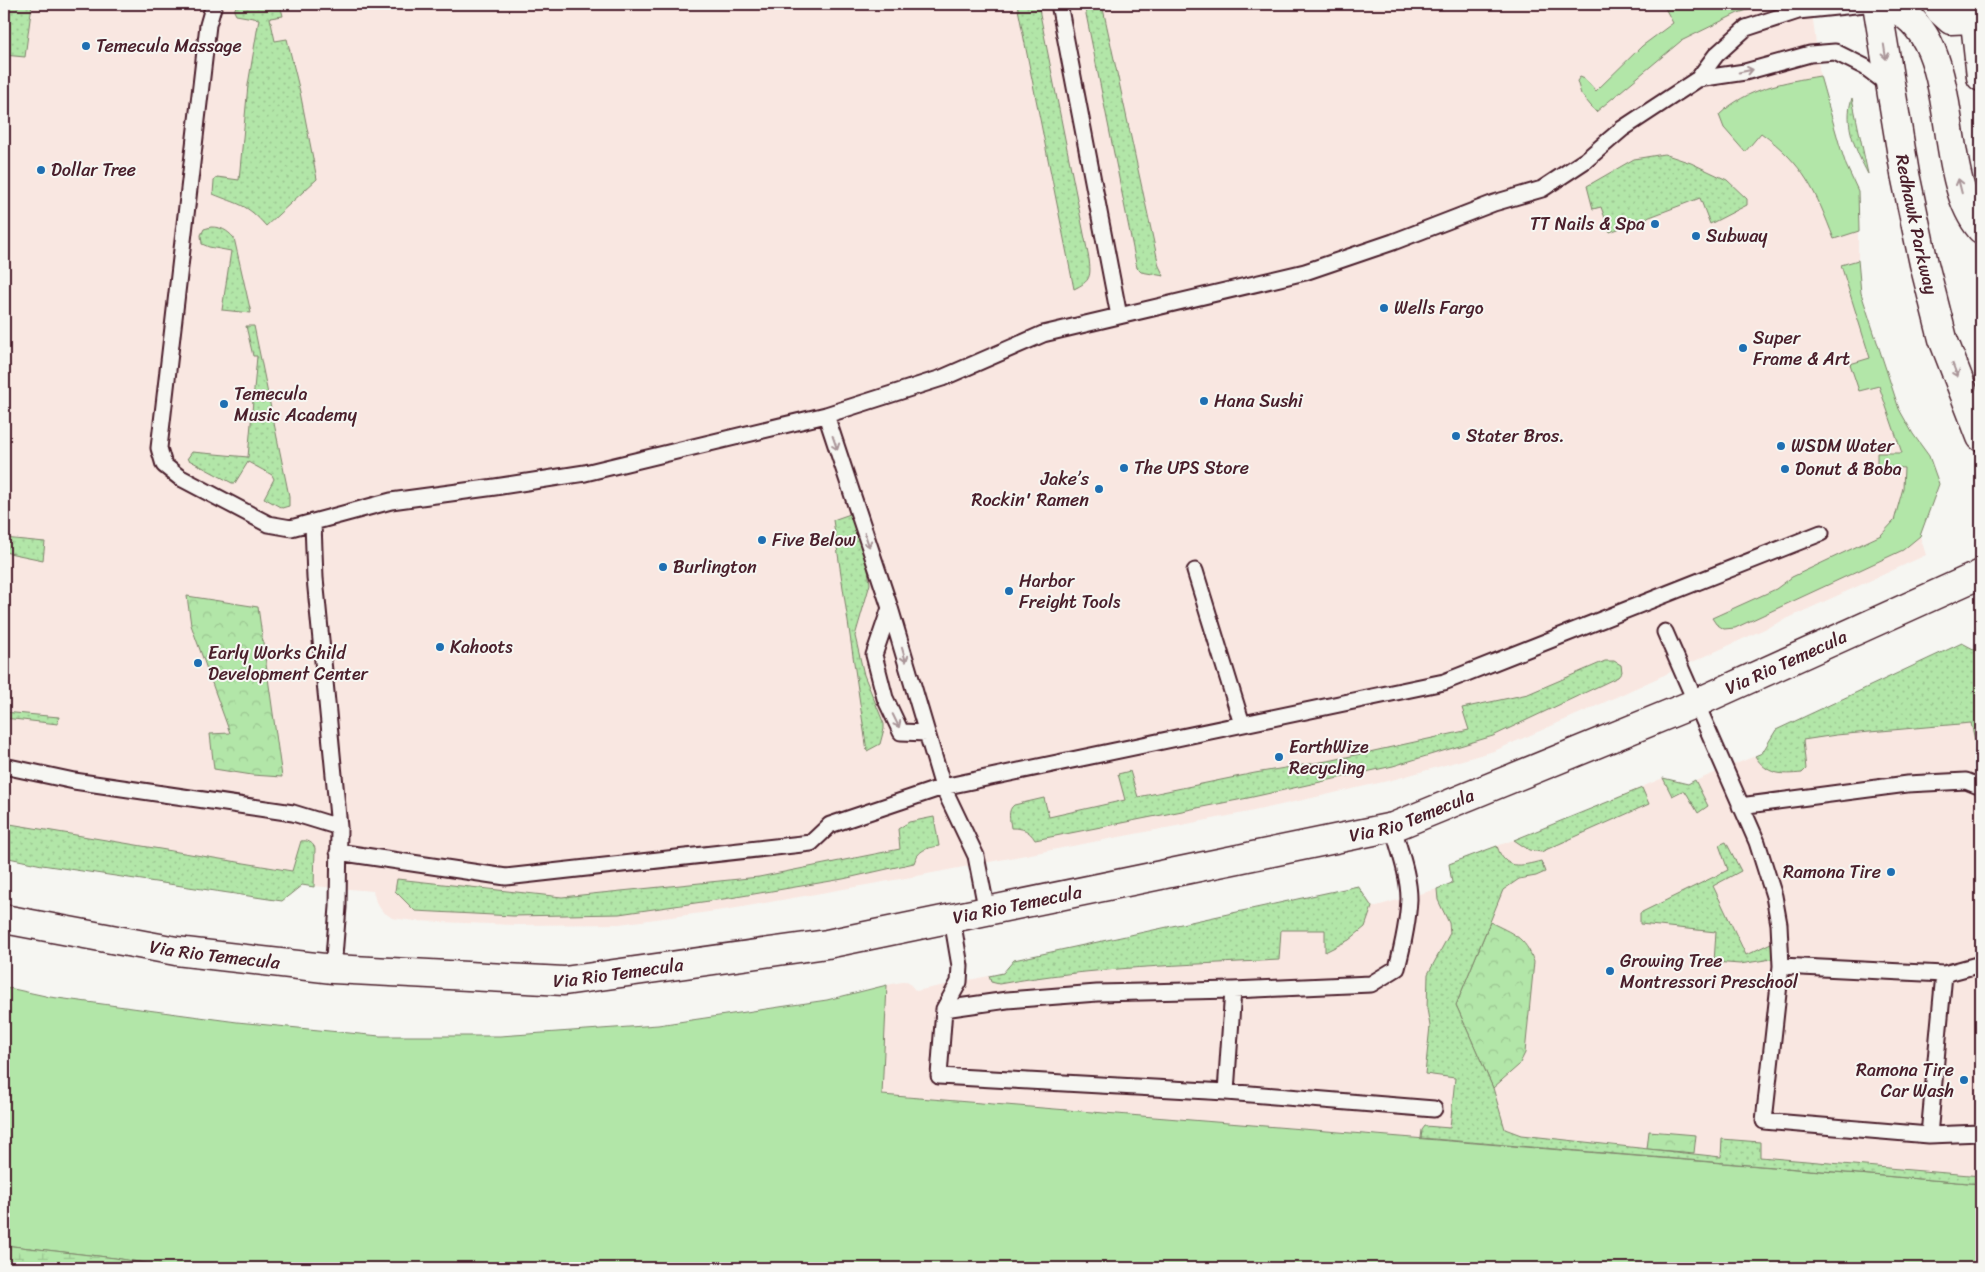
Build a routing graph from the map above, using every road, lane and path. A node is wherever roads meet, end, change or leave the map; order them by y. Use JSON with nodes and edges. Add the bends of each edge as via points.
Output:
{"nodes":[{"id":1,"x":214,"y":4,"type":"edge"},
{"id":2,"x":1059,"y":4,"type":"edge"},
{"id":3,"x":1865,"y":4,"type":"edge"},
{"id":4,"x":1877,"y":4,"type":"edge"},
{"id":5,"x":1883,"y":4,"type":"edge"},
{"id":6,"x":1936,"y":4,"type":"edge"},
{"id":7,"x":1976,"y":13,"type":"edge"},
{"id":8,"x":1981,"y":77,"type":"edge"},
{"id":9,"x":1698,"y":79,"type":"junction"},
{"id":10,"x":1890,"y":86,"type":"junction"},
{"id":11,"x":1981,"y":229,"type":"edge"},
{"id":12,"x":1119,"y":316,"type":"junction"},
{"id":13,"x":826,"y":415,"type":"junction"},
{"id":14,"x":1981,"y":438,"type":"edge"},
{"id":15,"x":313,"y":523,"type":"junction"},
{"id":16,"x":1821,"y":533,"type":"dead end"},
{"id":17,"x":1195,"y":571,"type":"dead end"},
{"id":18,"x":1981,"y":574,"type":"edge"},
{"id":19,"x":890,"y":608,"type":"junction"},
{"id":20,"x":1665,"y":632,"type":"dead end"},
{"id":21,"x":1696,"y":703,"type":"junction"},
{"id":22,"x":1242,"y":724,"type":"junction"},
{"id":23,"x":927,"y":733,"type":"junction"},
{"id":24,"x":4,"y":766,"type":"edge"},
{"id":25,"x":1981,"y":786,"type":"edge"},
{"id":26,"x":942,"y":787,"type":"junction"},
{"id":27,"x":1740,"y":806,"type":"junction"},
{"id":28,"x":339,"y":827,"type":"junction"},
{"id":29,"x":1393,"y":827,"type":"junction"},
{"id":30,"x":338,"y":852,"type":"junction"},
{"id":31,"x":987,"y":912,"type":"junction"},
{"id":32,"x":4,"y":919,"type":"edge"},
{"id":33,"x":952,"y":919,"type":"junction"},
{"id":34,"x":1981,"y":964,"type":"edge"},
{"id":35,"x":1781,"y":966,"type":"junction"},
{"id":36,"x":333,"y":969,"type":"junction"},
{"id":37,"x":1944,"y":974,"type":"junction"},
{"id":38,"x":1233,"y":990,"type":"junction"},
{"id":39,"x":944,"y":1009,"type":"junction"},
{"id":40,"x":1226,"y":1092,"type":"junction"},
{"id":41,"x":1434,"y":1109,"type":"dead end"},
{"id":42,"x":1981,"y":1133,"type":"edge"},
{"id":43,"x":1929,"y":1135,"type":"junction"}],
"edges":[{"from":1,"to":15,"type":"lane","via":[[208,25],[159,448],[164,464],[179,477],[268,524],[291,528]]},
{"from":2,"to":12,"type":"lane"},
{"from":3,"to":9,"type":"lane","via":[[1798,12],[1746,28],[1716,55]]},
{"from":4,"to":10,"type":"street","name":"Redhawk Parkway","one_way":true},
{"from":11,"to":5,"type":"street","one_way":true,"via":[[1974,222],[1962,195],[1938,68],[1931,49],[1921,30],[1907,16],[1893,6]]},
{"from":6,"to":7,"type":"street","via":[[1951,20]]},
{"from":7,"to":8,"type":"street"},
{"from":9,"to":10,"type":"lane","one_way":true,"via":[[1745,72],[1810,54],[1835,52],[1865,67]]},
{"from":9,"to":12,"type":"lane","via":[[1622,129],[1586,160],[1542,189],[1494,203],[1305,272]]},
{"from":10,"to":14,"type":"street","name":"Redhawk Parkway","one_way":true,"via":[[1905,174],[1943,338]]},
{"from":12,"to":13,"type":"lane","via":[[1043,334],[942,378]]},
{"from":13,"to":15,"type":"lane","via":[[585,472],[495,488],[391,501]]},
{"from":13,"to":19,"type":"lane","one_way":true},
{"from":15,"to":28,"type":"lane","via":[[315,578]]},
{"from":16,"to":22,"type":"lane","via":[[1444,682]]},
{"from":17,"to":22,"type":"lane"},
{"from":18,"to":21,"type":"street","name":"Via Rio Temecula"},
{"from":19,"to":23,"type":"lane","one_way":true},
{"from":19,"to":23,"type":"lane","one_way":true,"via":[[874,655],[885,698],[901,732]]},
{"from":20,"to":21,"type":"lane"},
{"from":21,"to":27,"type":"lane"},
{"from":21,"to":29,"type":"street","name":"Via Rio Temecula"},
{"from":22,"to":26,"type":"lane"},
{"from":23,"to":26,"type":"lane"},
{"from":24,"to":28,"type":"lane","via":[[74,781],[293,813]]},
{"from":25,"to":27,"type":"lane","via":[[1966,781],[1907,784]]},
{"from":26,"to":30,"type":"lane","via":[[830,824],[811,843],[506,877]]},
{"from":26,"to":31,"type":"lane","via":[[976,856]]},
{"from":27,"to":35,"type":"lane","via":[[1757,842],[1774,896]]},
{"from":28,"to":30,"type":"lane"},
{"from":29,"to":31,"type":"street","name":"Via Rio Temecula"},
{"from":29,"to":38,"type":"lane","via":[[1409,897],[1406,934],[1397,968],[1372,984]]},
{"from":30,"to":36,"type":"lane"},
{"from":31,"to":33,"type":"street","name":"Via Rio Temecula"},
{"from":32,"to":36,"type":"street","name":"Via Rio Temecula","via":[[176,950]]},
{"from":33,"to":36,"type":"street","name":"Via Rio Temecula","via":[[828,944],[564,981]]},
{"from":33,"to":39,"type":"lane","via":[[960,966],[959,982]]},
{"from":34,"to":37,"type":"lane"},
{"from":35,"to":37,"type":"lane"},
{"from":35,"to":43,"type":"lane","via":[[1764,1121]]},
{"from":37,"to":43,"type":"lane"},
{"from":38,"to":39,"type":"lane","via":[[1097,993]]},
{"from":38,"to":40,"type":"lane"},
{"from":39,"to":40,"type":"lane","via":[[939,1076]]},
{"from":40,"to":41,"type":"lane"},
{"from":42,"to":43,"type":"lane"}]}
